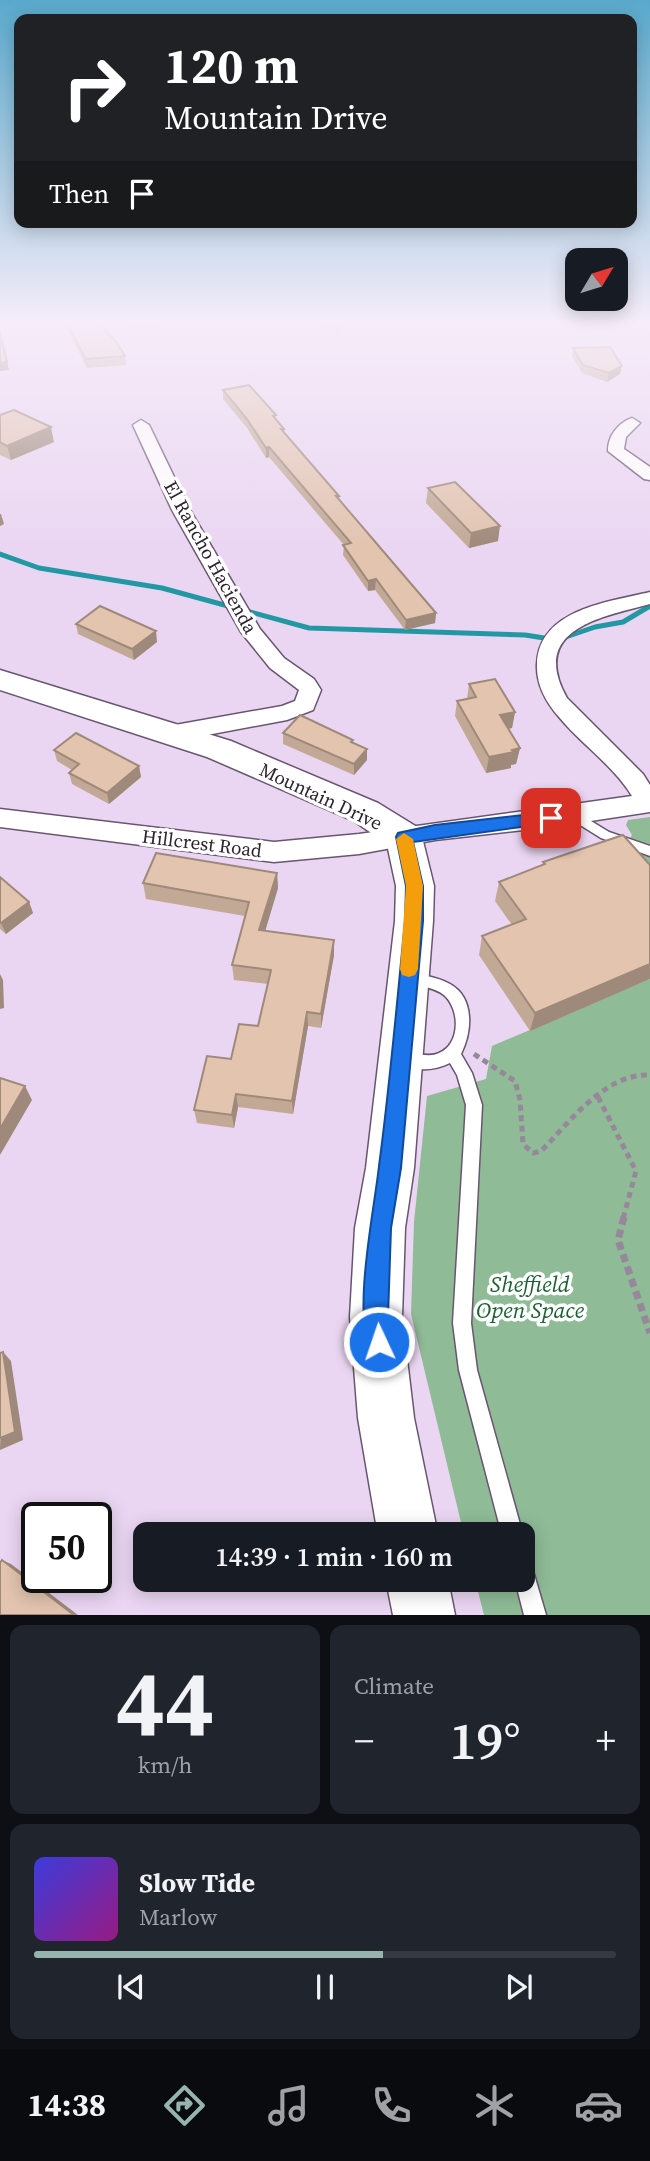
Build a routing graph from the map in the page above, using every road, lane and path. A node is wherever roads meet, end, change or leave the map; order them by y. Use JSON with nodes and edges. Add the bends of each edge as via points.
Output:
{"nodes":[{"id":1,"x":632,"y":423,"type":"dead end"},
{"id":2,"x":141,"y":425,"type":"dead end"},
{"id":3,"x":650,"y":475,"type":"edge"},
{"id":4,"x":650,"y":597,"type":"edge"},
{"id":5,"x":0,"y":680,"type":"edge"},
{"id":6,"x":175,"y":733,"type":"junction"},
{"id":7,"x":650,"y":802,"type":"edge"},
{"id":8,"x":573,"y":815,"type":"junction"},
{"id":9,"x":0,"y":818,"type":"edge"},
{"id":10,"x":404,"y":837,"type":"junction"},
{"id":11,"x":650,"y":850,"type":"edge"},
{"id":12,"x":408,"y":977,"type":"junction"},
{"id":13,"x":455,"y":1049,"type":"junction"},
{"id":14,"x":398,"y":1060,"type":"junction"},
{"id":15,"x":650,"y":1075,"type":"edge"},
{"id":16,"x":598,"y":1097,"type":"junction"},
{"id":17,"x":650,"y":1333,"type":"edge"},
{"id":18,"x":406,"y":1522,"type":"edge"},
{"id":19,"x":509,"y":1522,"type":"edge"},
{"id":20,"x":419,"y":1592,"type":"edge"},
{"id":21,"x":529,"y":1592,"type":"edge"},
{"id":22,"x":424,"y":1615,"type":"edge"},
{"id":23,"x":535,"y":1615,"type":"edge"}],
"edges":[{"from":1,"to":3,"type":"street","via":[[619,435],[617,451]]},
{"from":2,"to":6,"type":"street","name":"El Rancho Hacienda","via":[[181,510],[251,632],[266,652],[310,690],[305,705],[287,713]]},
{"from":4,"to":7,"type":"street","via":[[568,624],[548,651],[547,670],[554,696],[625,769]]},
{"from":5,"to":6,"type":"main road","name":"Mountain Drive"},
{"from":6,"to":10,"type":"main road","name":"Mountain Drive","via":[[366,812]]},
{"from":7,"to":8,"type":"street","name":"Mountain Drive"},
{"from":8,"to":10,"type":"street","name":"Mountain Drive"},
{"from":8,"to":11,"type":"lane","via":[[604,835]]},
{"from":9,"to":10,"type":"street","name":"Hillcrest Road","via":[[274,852]]},
{"from":10,"to":12,"type":"main road","via":[[415,886]]},
{"from":12,"to":13,"type":"lane","via":[[436,985],[455,997],[463,1021]]},
{"from":12,"to":14,"type":"main road"},
{"from":13,"to":14,"type":"lane","via":[[434,1062]]},
{"from":13,"to":16,"type":"path","via":[[515,1081],[523,1144],[533,1153],[541,1151]]},
{"from":13,"to":19,"type":"lane","via":[[474,1105],[464,1354]]},
{"from":14,"to":18,"type":"main road","via":[[390,1168],[380,1228],[376,1317],[386,1418]]},
{"from":15,"to":16,"type":"path","via":[[626,1076]]},
{"from":16,"to":17,"type":"path","via":[[636,1171],[618,1240]]},
{"from":20,"to":22,"type":"main road"},
{"from":21,"to":23,"type":"lane"}]}
